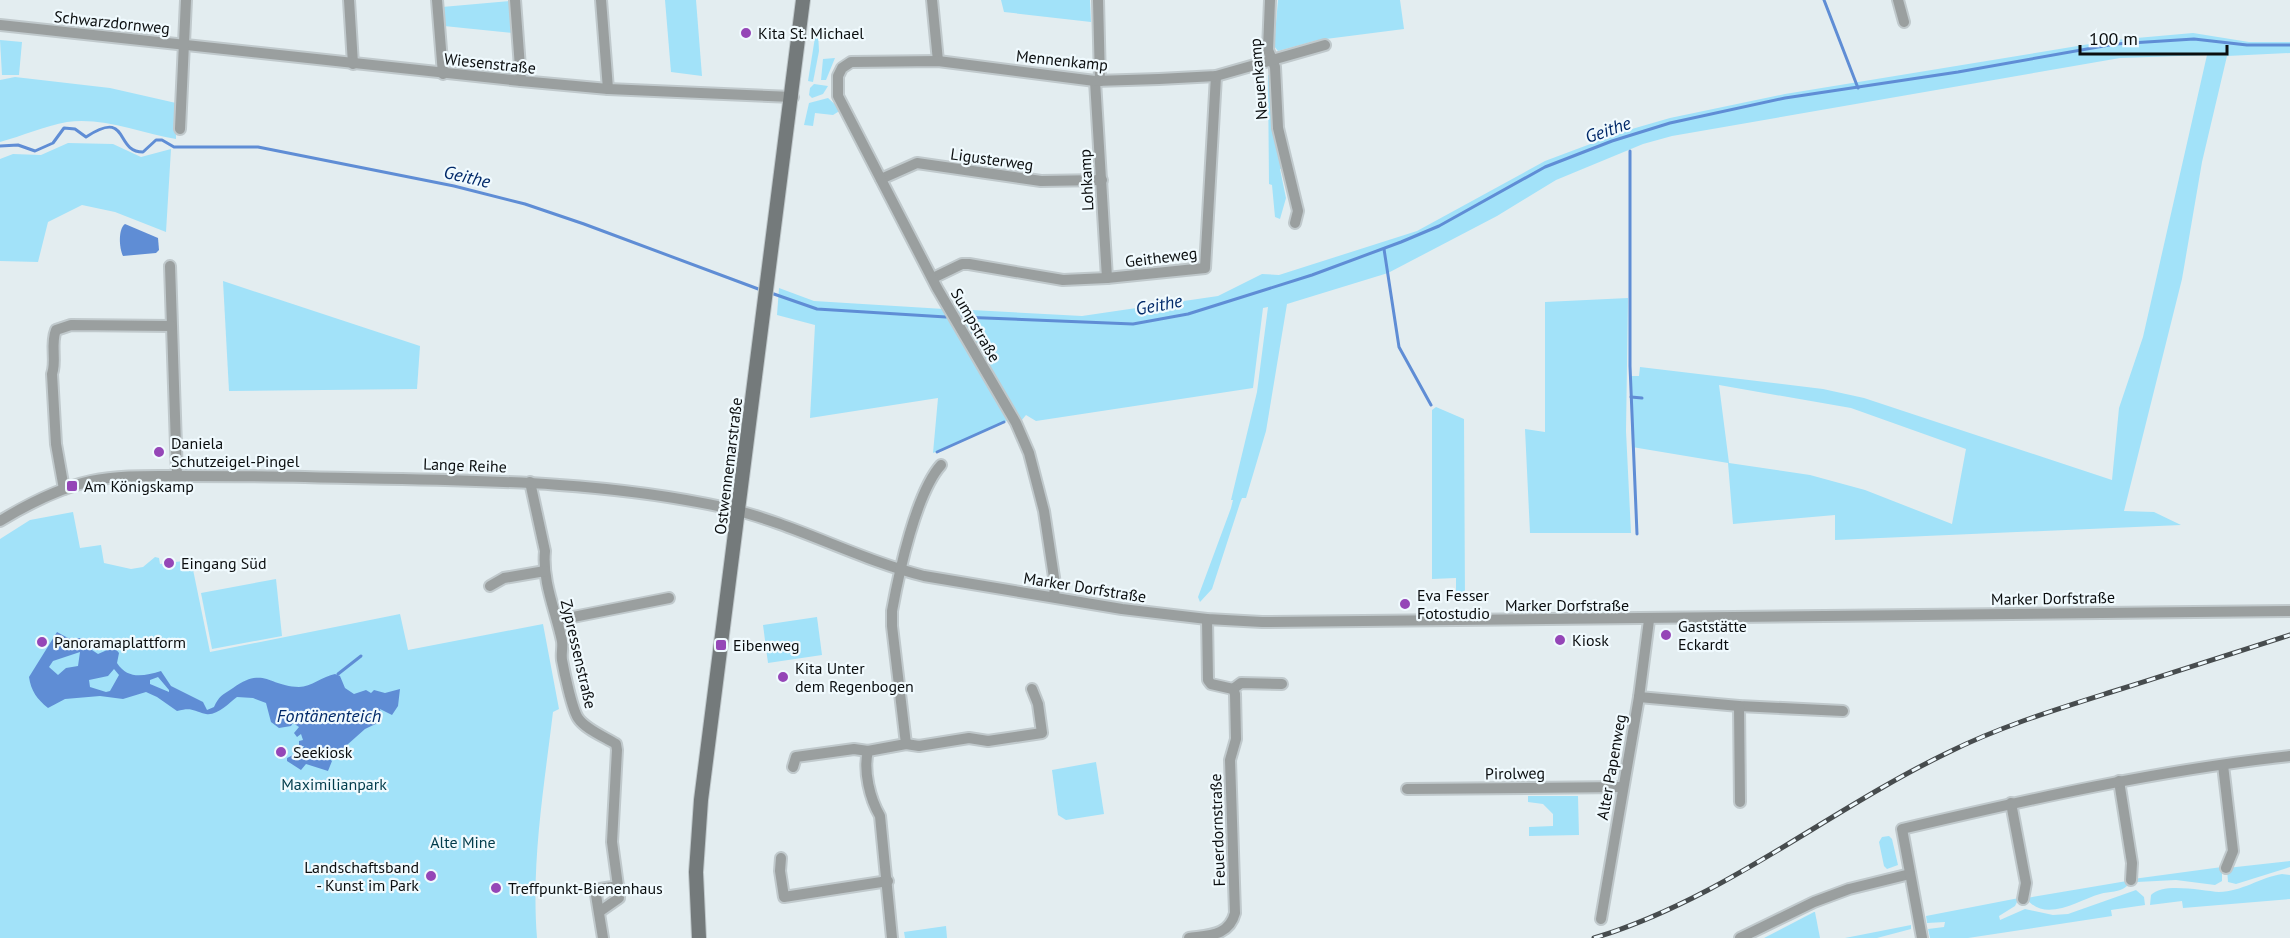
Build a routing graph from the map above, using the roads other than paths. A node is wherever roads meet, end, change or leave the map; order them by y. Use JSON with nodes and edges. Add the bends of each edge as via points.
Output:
{"nodes":[{"id":1,"x":186,"y":0,"type":"edge"},
{"id":2,"x":349,"y":0,"type":"edge"},
{"id":3,"x":437,"y":0,"type":"edge"},
{"id":4,"x":515,"y":0,"type":"edge"},
{"id":5,"x":601,"y":0,"type":"edge"},
{"id":6,"x":803,"y":0,"type":"edge"},
{"id":7,"x":932,"y":0,"type":"edge"},
{"id":8,"x":1098,"y":0,"type":"edge"},
{"id":9,"x":1270,"y":0,"type":"edge"},
{"id":10,"x":1898,"y":0,"type":"edge"},
{"id":11,"x":1904,"y":22,"type":"dead end"},
{"id":12,"x":0,"y":25,"type":"edge"},
{"id":13,"x":185,"y":44,"type":"junction"},
{"id":14,"x":1325,"y":45,"type":"dead end"},
{"id":15,"x":1270,"y":60,"type":"junction"},
{"id":16,"x":938,"y":61,"type":"junction"},
{"id":17,"x":353,"y":64,"type":"junction"},
{"id":18,"x":443,"y":74,"type":"junction"},
{"id":19,"x":1216,"y":76,"type":"junction"},
{"id":20,"x":836,"y":80,"type":"joint"},
{"id":21,"x":521,"y":81,"type":"junction"},
{"id":22,"x":1098,"y":81,"type":"junction"},
{"id":23,"x":608,"y":89,"type":"junction"},
{"id":24,"x":793,"y":97,"type":"junction"},
{"id":25,"x":180,"y":129,"type":"dead end"},
{"id":26,"x":881,"y":179,"type":"junction"},
{"id":27,"x":1102,"y":180,"type":"junction"},
{"id":28,"x":1295,"y":224,"type":"dead end"},
{"id":29,"x":170,"y":266,"type":"dead end"},
{"id":30,"x":933,"y":278,"type":"junction"},
{"id":31,"x":1107,"y":279,"type":"junction"},
{"id":32,"x":171,"y":326,"type":"junction"},
{"id":33,"x":941,"y":465,"type":"dead end"},
{"id":34,"x":177,"y":476,"type":"junction"},
{"id":35,"x":530,"y":482,"type":"junction"},
{"id":36,"x":64,"y":489,"type":"junction"},
{"id":37,"x":744,"y":514,"type":"junction"},
{"id":38,"x":0,"y":521,"type":"edge"},
{"id":39,"x":900,"y":570,"type":"junction"},
{"id":40,"x":545,"y":571,"type":"junction"},
{"id":41,"x":490,"y":586,"type":"dead end"},
{"id":42,"x":1054,"y":597,"type":"junction"},
{"id":43,"x":669,"y":598,"type":"dead end"},
{"id":44,"x":2290,"y":611,"type":"edge"},
{"id":45,"x":1207,"y":619,"type":"junction"},
{"id":46,"x":558,"y":620,"type":"junction"},
{"id":47,"x":1649,"y":620,"type":"junction"},
{"id":48,"x":1282,"y":684,"type":"dead end"},
{"id":49,"x":1233,"y":688,"type":"junction"},
{"id":50,"x":1032,"y":689,"type":"dead end"},
{"id":51,"x":1639,"y":697,"type":"junction"},
{"id":52,"x":1739,"y":706,"type":"junction"},
{"id":53,"x":1843,"y":711,"type":"dead end"},
{"id":54,"x":906,"y":744,"type":"junction"},
{"id":55,"x":868,"y":751,"type":"junction"},
{"id":56,"x":2290,"y":756,"type":"edge"},
{"id":57,"x":2223,"y":765,"type":"junction"},
{"id":58,"x":793,"y":767,"type":"dead end"},
{"id":59,"x":2119,"y":781,"type":"junction"},
{"id":60,"x":1623,"y":787,"type":"junction"},
{"id":61,"x":1407,"y":789,"type":"dead end"},
{"id":62,"x":1740,"y":802,"type":"dead end"},
{"id":63,"x":2011,"y":803,"type":"junction"},
{"id":64,"x":781,"y":858,"type":"dead end"},
{"id":65,"x":2226,"y":868,"type":"dead end"},
{"id":66,"x":1910,"y":874,"type":"junction"},
{"id":67,"x":2131,"y":880,"type":"dead end"},
{"id":68,"x":888,"y":881,"type":"junction"},
{"id":69,"x":618,"y":886,"type":"junction"},
{"id":70,"x":2023,"y":899,"type":"dead end"},
{"id":71,"x":599,"y":912,"type":"junction"},
{"id":72,"x":1601,"y":919,"type":"dead end"},
{"id":73,"x":603,"y":938,"type":"edge"},
{"id":74,"x":699,"y":938,"type":"edge"},
{"id":75,"x":892,"y":938,"type":"edge"},
{"id":76,"x":1189,"y":938,"type":"edge"},
{"id":77,"x":1740,"y":938,"type":"edge"},
{"id":78,"x":1922,"y":938,"type":"edge"}],
"edges":[{"from":1,"to":13,"type":"street"},
{"from":2,"to":17,"type":"street"},
{"from":3,"to":18,"type":"street"},
{"from":4,"to":21,"type":"street"},
{"from":5,"to":23,"type":"street"},
{"from":6,"to":24,"type":"street","name":"Ostwennemarstraße"},
{"from":7,"to":16,"type":"street"},
{"from":8,"to":22,"type":"street","name":"Lohkamp"},
{"from":9,"to":15,"type":"street","name":"Neuenkamp"},
{"from":10,"to":11,"type":"street"},
{"from":12,"to":13,"type":"street","name":"Schwarzdornweg"},
{"from":13,"to":17,"type":"street","name":"Wiesenstraße"},
{"from":13,"to":25,"type":"street"},
{"from":14,"to":15,"type":"street","name":"Mennenkamp"},
{"from":15,"to":19,"type":"street","name":"Mennenkamp"},
{"from":15,"to":28,"type":"street","name":"Neuenkamp","via":[[1275,67],[1278,128],[1298,211]]},
{"from":16,"to":20,"type":"street","name":"Mennenkamp","via":[[851,62],[842,68]]},
{"from":16,"to":22,"type":"street","name":"Mennenkamp"},
{"from":17,"to":18,"type":"street","name":"Wiesenstraße"},
{"from":18,"to":21,"type":"street","name":"Wiesenstraße"},
{"from":19,"to":22,"type":"street","name":"Mennenkamp"},
{"from":19,"to":31,"type":"street","name":"Geitheweg","via":[[1205,268]]},
{"from":20,"to":26,"type":"street","name":"Sumpstraße","via":[[838,96]]},
{"from":21,"to":23,"type":"street","name":"Wiesenstraße"},
{"from":22,"to":27,"type":"street","name":"Lohkamp"},
{"from":23,"to":24,"type":"street","name":"Wiesenstraße"},
{"from":24,"to":37,"type":"street","name":"Ostwennemarstraße"},
{"from":26,"to":27,"type":"street","name":"Ligusterweg","via":[[918,163],[1041,181]]},
{"from":26,"to":30,"type":"street","name":"Sumpstraße"},
{"from":27,"to":31,"type":"street","name":"Lohkamp"},
{"from":29,"to":32,"type":"street"},
{"from":30,"to":31,"type":"street","name":"Geitheweg","via":[[969,264],[1063,280]]},
{"from":30,"to":42,"type":"street","name":"Sumpstraße","via":[[1014,419],[1029,453],[1050,543]]},
{"from":32,"to":34,"type":"street"},
{"from":32,"to":36,"type":"street","via":[[71,325],[56,330],[52,374],[56,444]]},
{"from":33,"to":39,"type":"street","via":[[931,476],[916,512]]},
{"from":34,"to":35,"type":"street","name":"Lange Reihe"},
{"from":34,"to":36,"type":"street","name":"Lange Reihe","via":[[101,479]]},
{"from":35,"to":37,"type":"street","name":"Lange Reihe","via":[[637,492]]},
{"from":35,"to":40,"type":"street","name":"Zypressenstraße","via":[[545,550]]},
{"from":36,"to":38,"type":"street","name":"Lange Reihe"},
{"from":37,"to":39,"type":"street","name":"Marker Dorfstraße"},
{"from":37,"to":74,"type":"street","name":"Ostwennemarstraße","via":[[700,816],[696,872]]},
{"from":39,"to":42,"type":"street","name":"Marker Dorfstraße"},
{"from":39,"to":54,"type":"street","via":[[892,626]]},
{"from":40,"to":41,"type":"street","via":[[504,578]]},
{"from":40,"to":46,"type":"street","name":"Zypressenstraße"},
{"from":42,"to":45,"type":"street","name":"Marker Dorfstraße"},
{"from":43,"to":46,"type":"street"},
{"from":44,"to":47,"type":"street","name":"Marker Dorfstraße"},
{"from":45,"to":47,"type":"street","name":"Marker Dorfstraße"},
{"from":45,"to":49,"type":"street","via":[[1208,680]]},
{"from":46,"to":69,"type":"street","name":"Zypressenstraße","via":[[564,667],[577,717],[616,744],[618,750],[612,851]]},
{"from":47,"to":51,"type":"street","name":"Alter Papenweg"},
{"from":48,"to":49,"type":"street","via":[[1241,683]]},
{"from":49,"to":76,"type":"street","name":"Feuerdornstraße","via":[[1236,739],[1230,760],[1235,913],[1229,928],[1221,933]]},
{"from":50,"to":54,"type":"street","via":[[1042,733],[988,741],[969,738],[919,746]]},
{"from":51,"to":52,"type":"street"},
{"from":51,"to":60,"type":"street","name":"Alter Papenweg"},
{"from":52,"to":53,"type":"street"},
{"from":52,"to":62,"type":"street"},
{"from":54,"to":55,"type":"street"},
{"from":55,"to":58,"type":"street","via":[[854,749],[796,757]]},
{"from":55,"to":68,"type":"street","via":[[866,759],[873,803],[880,816]]},
{"from":56,"to":57,"type":"street"},
{"from":57,"to":59,"type":"street"},
{"from":57,"to":65,"type":"street","via":[[2233,851]]},
{"from":59,"to":63,"type":"street"},
{"from":59,"to":67,"type":"street","via":[[2133,862]]},
{"from":60,"to":61,"type":"street","name":"Pirolweg"},
{"from":60,"to":72,"type":"street","name":"Alter Papenweg"},
{"from":63,"to":66,"type":"street","via":[[1902,829]]},
{"from":63,"to":70,"type":"street","via":[[2026,883]]},
{"from":64,"to":68,"type":"street","via":[[784,897]]},
{"from":66,"to":77,"type":"street","via":[[1822,898]]},
{"from":66,"to":78,"type":"street"},
{"from":68,"to":75,"type":"street","via":[[886,896]]},
{"from":69,"to":71,"type":"street","via":[[619,898]]},
{"from":69,"to":71,"type":"street","via":[[597,891]]},
{"from":71,"to":73,"type":"street"}]}
